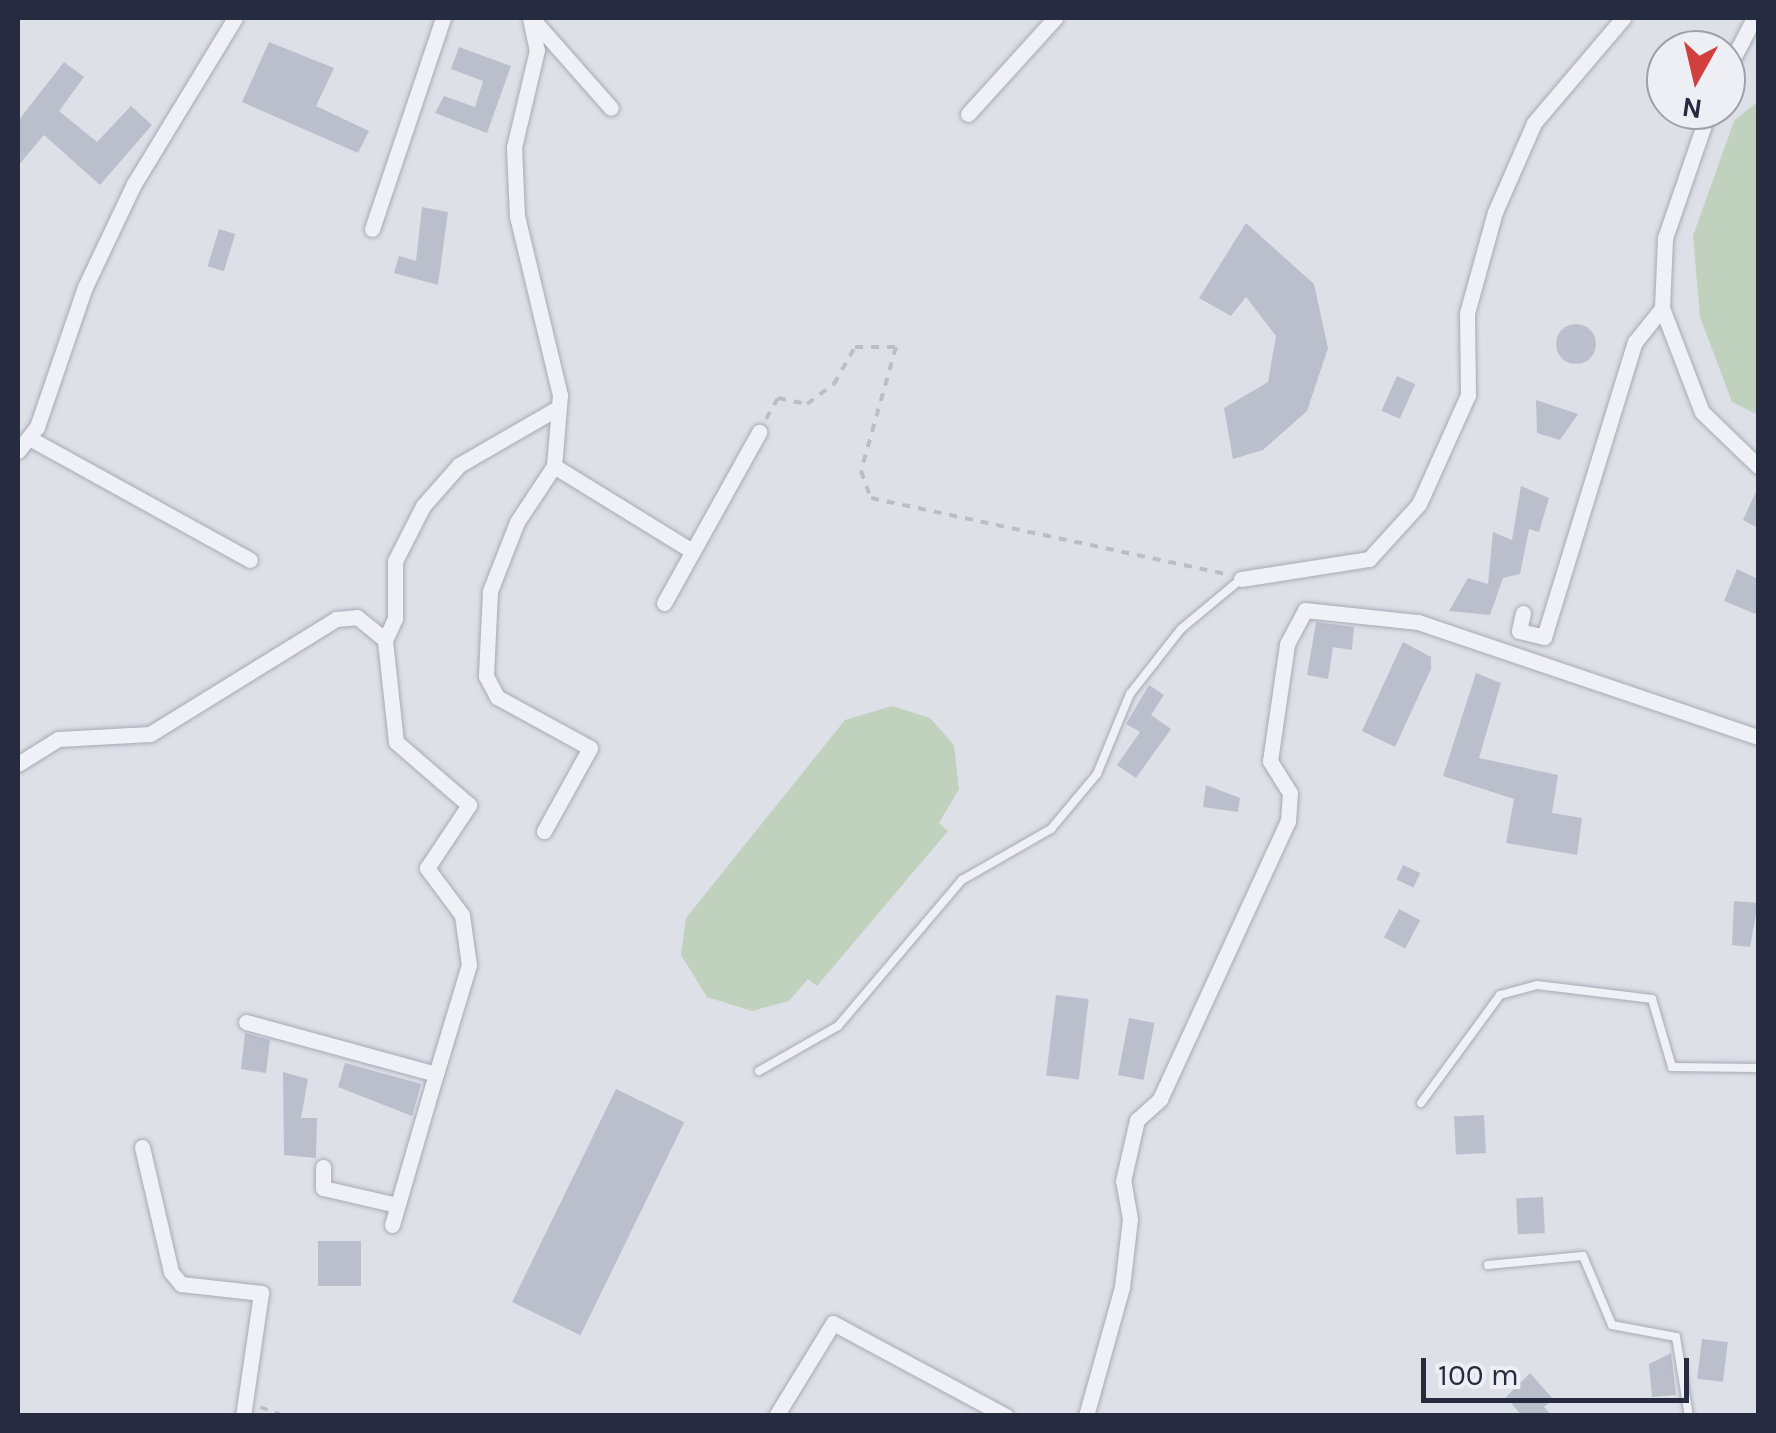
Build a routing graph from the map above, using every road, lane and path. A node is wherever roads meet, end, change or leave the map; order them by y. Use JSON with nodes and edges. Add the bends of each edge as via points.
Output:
{"nodes":[{"id":1,"x":235,"y":18,"type":"edge"},
{"id":2,"x":443,"y":18,"type":"edge"},
{"id":3,"x":1055,"y":18,"type":"edge"},
{"id":4,"x":1622,"y":18,"type":"edge"},
{"id":5,"x":533,"y":20,"type":"edge"},
{"id":6,"x":611,"y":108,"type":"dead end"},
{"id":7,"x":968,"y":114,"type":"dead end"},
{"id":8,"x":1702,"y":130,"type":"edge"},
{"id":9,"x":372,"y":229,"type":"dead end"},
{"id":10,"x":1662,"y":308,"type":"junction"},
{"id":11,"x":556,"y":408,"type":"junction"},
{"id":12,"x":759,"y":432,"type":"joint"},
{"id":13,"x":31,"y":438,"type":"junction"},
{"id":14,"x":18,"y":451,"type":"edge"},
{"id":15,"x":554,"y":466,"type":"junction"},
{"id":16,"x":1758,"y":466,"type":"edge"},
{"id":17,"x":688,"y":549,"type":"junction"},
{"id":18,"x":250,"y":560,"type":"dead end"},
{"id":19,"x":1217,"y":570,"type":"dead end"},
{"id":20,"x":1241,"y":579,"type":"joint"},
{"id":21,"x":664,"y":603,"type":"dead end"},
{"id":22,"x":1523,"y":613,"type":"dead end"},
{"id":23,"x":385,"y":640,"type":"junction"},
{"id":24,"x":1758,"y":736,"type":"edge"},
{"id":25,"x":18,"y":764,"type":"edge"},
{"id":26,"x":544,"y":832,"type":"dead end"},
{"id":27,"x":246,"y":1022,"type":"dead end"},
{"id":28,"x":1758,"y":1068,"type":"edge"},
{"id":29,"x":760,"y":1071,"type":"dead end"},
{"id":30,"x":436,"y":1074,"type":"junction"},
{"id":31,"x":1421,"y":1102,"type":"dead end"},
{"id":32,"x":142,"y":1146,"type":"dead end"},
{"id":33,"x":323,"y":1167,"type":"dead end"},
{"id":34,"x":393,"y":1204,"type":"junction"},
{"id":35,"x":392,"y":1224,"type":"dead end"},
{"id":36,"x":1488,"y":1265,"type":"dead end"},
{"id":37,"x":244,"y":1409,"type":"edge"},
{"id":38,"x":284,"y":1416,"type":"edge"},
{"id":39,"x":776,"y":1416,"type":"edge"},
{"id":40,"x":1006,"y":1416,"type":"edge"},
{"id":41,"x":1086,"y":1416,"type":"edge"},
{"id":42,"x":1689,"y":1416,"type":"edge"}],
"edges":[{"from":1,"to":13,"type":"street","via":[[134,184]]},
{"from":2,"to":9,"type":"street"},
{"from":3,"to":7,"type":"street"},
{"from":4,"to":20,"type":"street","via":[[1534,123],[1495,212],[1467,314],[1468,395],[1419,504],[1368,558]]},
{"from":5,"to":6,"type":"street"},
{"from":5,"to":11,"type":"street","via":[[514,146],[517,216],[560,395]]},
{"from":8,"to":10,"type":"street","via":[[1665,238]]},
{"from":10,"to":16,"type":"street","via":[[1702,412]]},
{"from":10,"to":22,"type":"street","via":[[1635,342],[1544,637],[1519,631]]},
{"from":11,"to":15,"type":"street"},
{"from":11,"to":23,"type":"street","via":[[459,465],[423,506],[395,560],[395,619]]},
{"from":12,"to":17,"type":"street"},
{"from":12,"to":19,"type":"path","via":[[778,398],[807,404],[834,384],[854,347],[896,347],[861,471],[870,498]]},
{"from":13,"to":14,"type":"street"},
{"from":13,"to":18,"type":"street"},
{"from":15,"to":17,"type":"street"},
{"from":15,"to":26,"type":"street","via":[[500,557],[485,618],[486,676],[497,697],[590,748]]},
{"from":17,"to":21,"type":"street"},
{"from":20,"to":29,"type":"lane","via":[[1181,630],[1130,694],[1096,774],[1051,829],[962,880],[838,1026]]},
{"from":23,"to":25,"type":"street","via":[[357,617],[336,619],[150,734],[58,739]]},
{"from":23,"to":30,"type":"street","via":[[396,742],[469,805],[427,868],[462,915],[469,965]]},
{"from":24,"to":41,"type":"street","via":[[1418,622],[1310,606],[1294,620],[1270,761],[1290,793],[1288,820],[1160,1099],[1132,1132],[1122,1287]]},
{"from":27,"to":30,"type":"street"},
{"from":28,"to":31,"type":"lane","via":[[1672,1067],[1652,999],[1537,985],[1500,995]]},
{"from":30,"to":34,"type":"street"},
{"from":32,"to":37,"type":"street","via":[[170,1272],[181,1284],[261,1293]]},
{"from":33,"to":34,"type":"street","via":[[323,1188]]},
{"from":34,"to":35,"type":"street"},
{"from":36,"to":42,"type":"lane","via":[[1583,1256],[1612,1325],[1676,1338]]},
{"from":37,"to":38,"type":"path"},
{"from":39,"to":40,"type":"street","via":[[834,1323]]}]}
